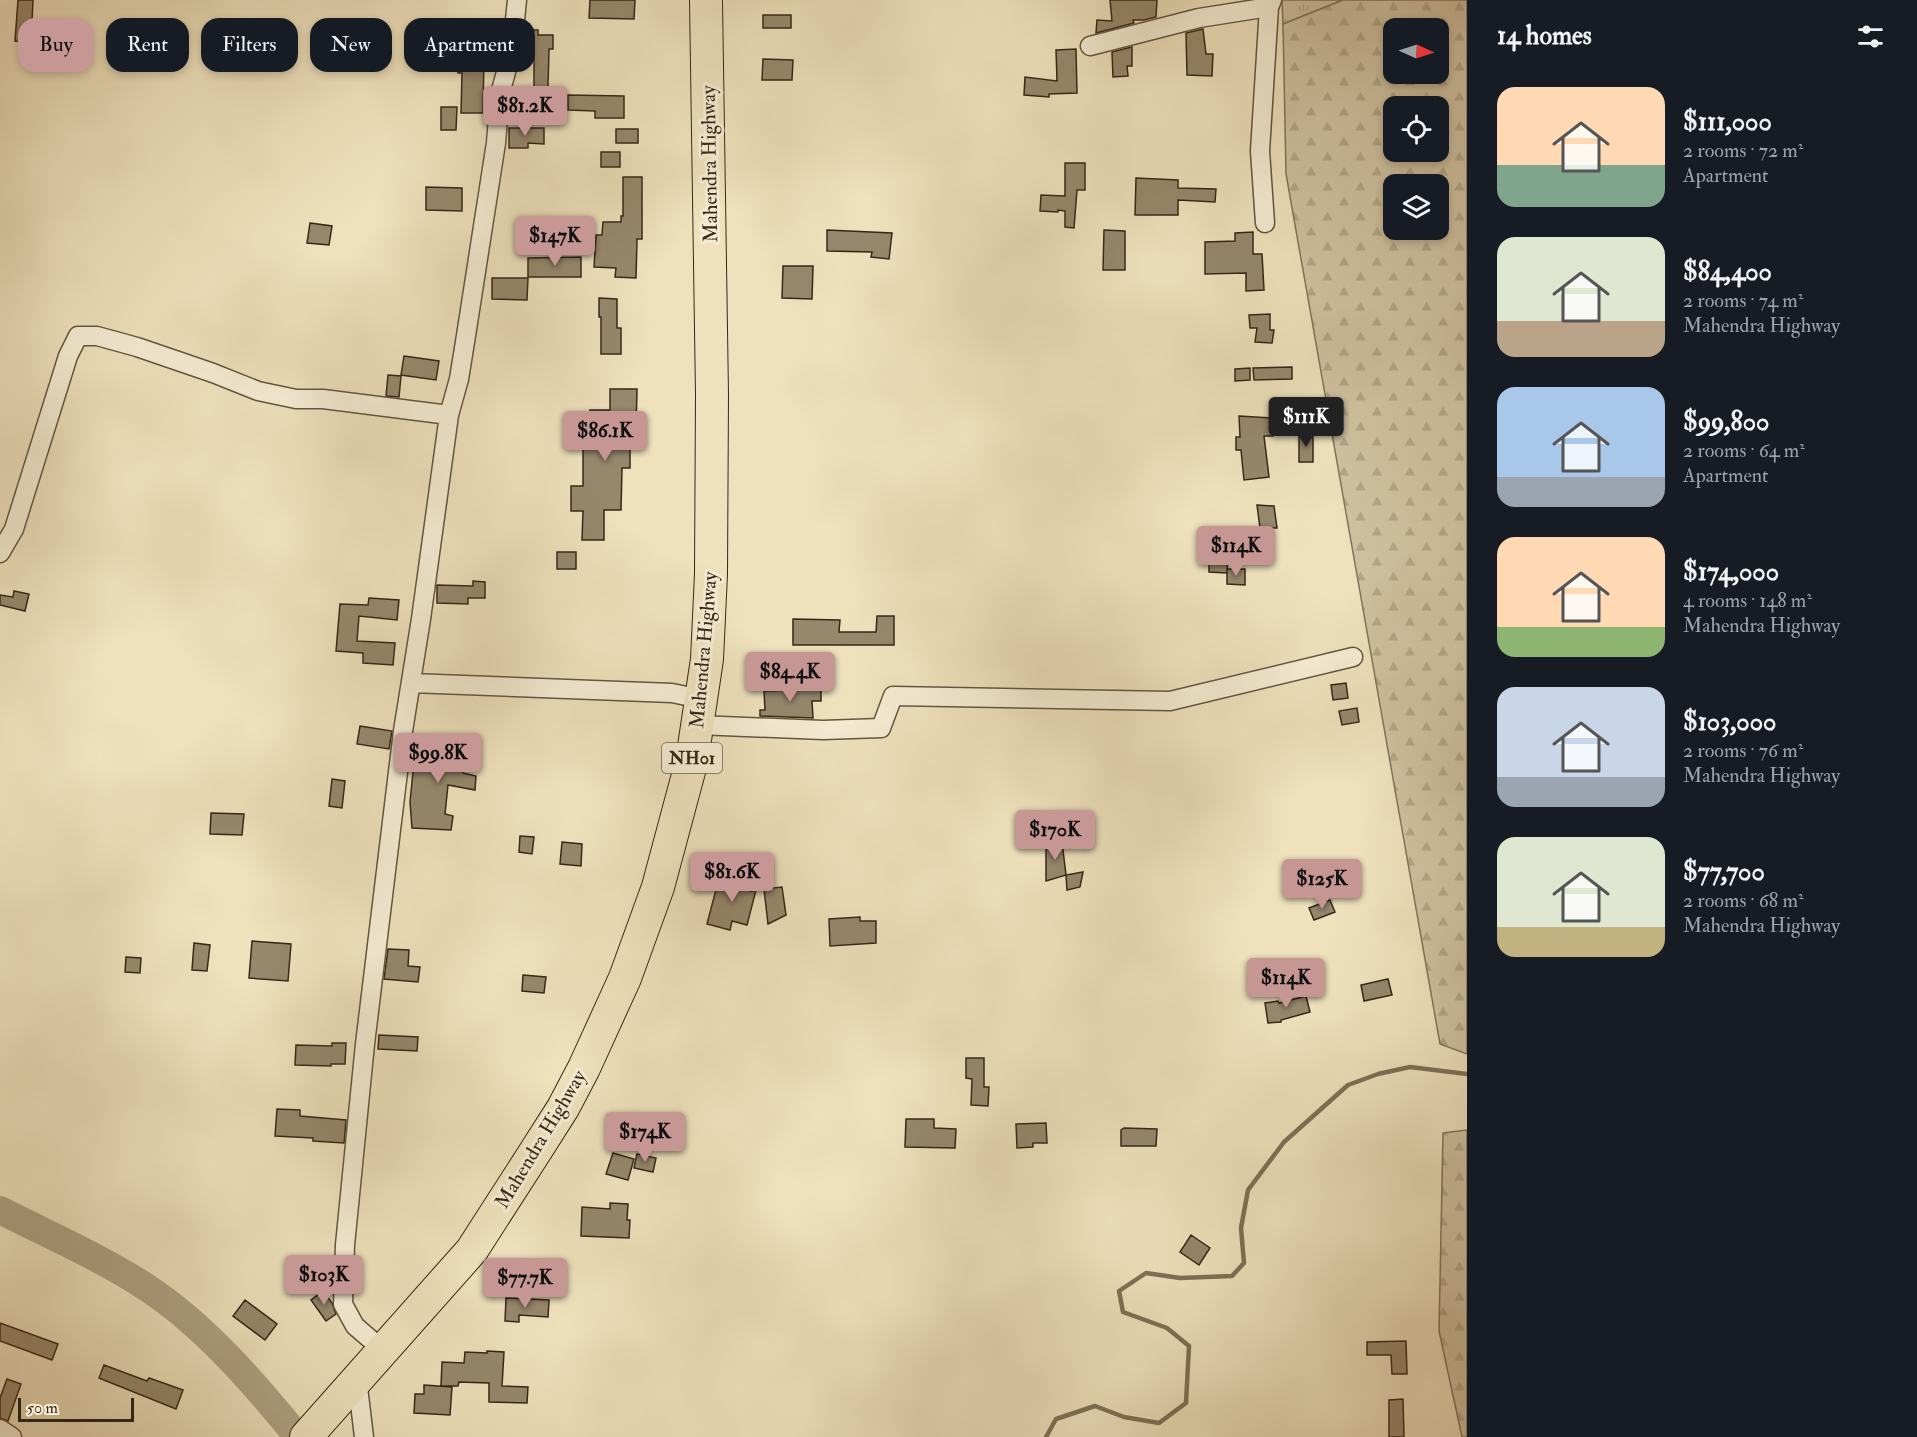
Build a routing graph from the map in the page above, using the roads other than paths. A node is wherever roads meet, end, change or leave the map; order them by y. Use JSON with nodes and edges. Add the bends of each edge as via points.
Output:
{"nodes":[{"id":1,"x":517,"y":0,"type":"edge"},
{"id":2,"x":706,"y":0,"type":"edge"},
{"id":3,"x":1270,"y":4,"type":"edge"},
{"id":4,"x":1090,"y":46,"type":"dead end"},
{"id":5,"x":1265,"y":223,"type":"dead end"},
{"id":6,"x":449,"y":415,"type":"junction"},
{"id":7,"x":0,"y":553,"type":"edge"},
{"id":8,"x":1353,"y":657,"type":"dead end"},
{"id":9,"x":411,"y":683,"type":"junction"},
{"id":10,"x":700,"y":712,"type":"junction"},
{"id":11,"x":383,"y":1350,"type":"junction"},
{"id":12,"x":357,"y":1379,"type":"junction"},
{"id":13,"x":0,"y":1429,"type":"edge"},
{"id":14,"x":12,"y":1437,"type":"edge"},
{"id":15,"x":306,"y":1437,"type":"edge"},
{"id":16,"x":364,"y":1437,"type":"edge"}],
"edges":[{"from":1,"to":6,"type":"street","via":[[463,351]]},
{"from":2,"to":10,"type":"highway","name":"Mahendra Highway","number":"NH01","via":[[711,562]]},
{"from":3,"to":4,"type":"street"},
{"from":3,"to":5,"type":"street","via":[[1260,151]]},
{"from":6,"to":7,"type":"street","via":[[296,399],[258,391],[137,347],[97,336],[78,336],[68,356],[15,529]]},
{"from":6,"to":9,"type":"street"},
{"from":8,"to":10,"type":"street","via":[[1170,701],[893,696],[881,728],[823,730]]},
{"from":9,"to":10,"type":"street","via":[[672,693]]},
{"from":9,"to":11,"type":"street","via":[[370,998],[345,1245],[343,1304],[355,1326]]},
{"from":10,"to":11,"type":"highway","name":"Mahendra Highway","number":"NH01","via":[[692,760],[648,915],[625,978],[584,1068],[557,1118],[472,1250]]},
{"from":11,"to":12,"type":"highway","name":"Mahendra Highway","number":"NH01"},
{"from":12,"to":15,"type":"highway","name":"Mahendra Highway","number":"NH01"},
{"from":12,"to":16,"type":"street"},
{"from":13,"to":14,"type":"street"}]}
